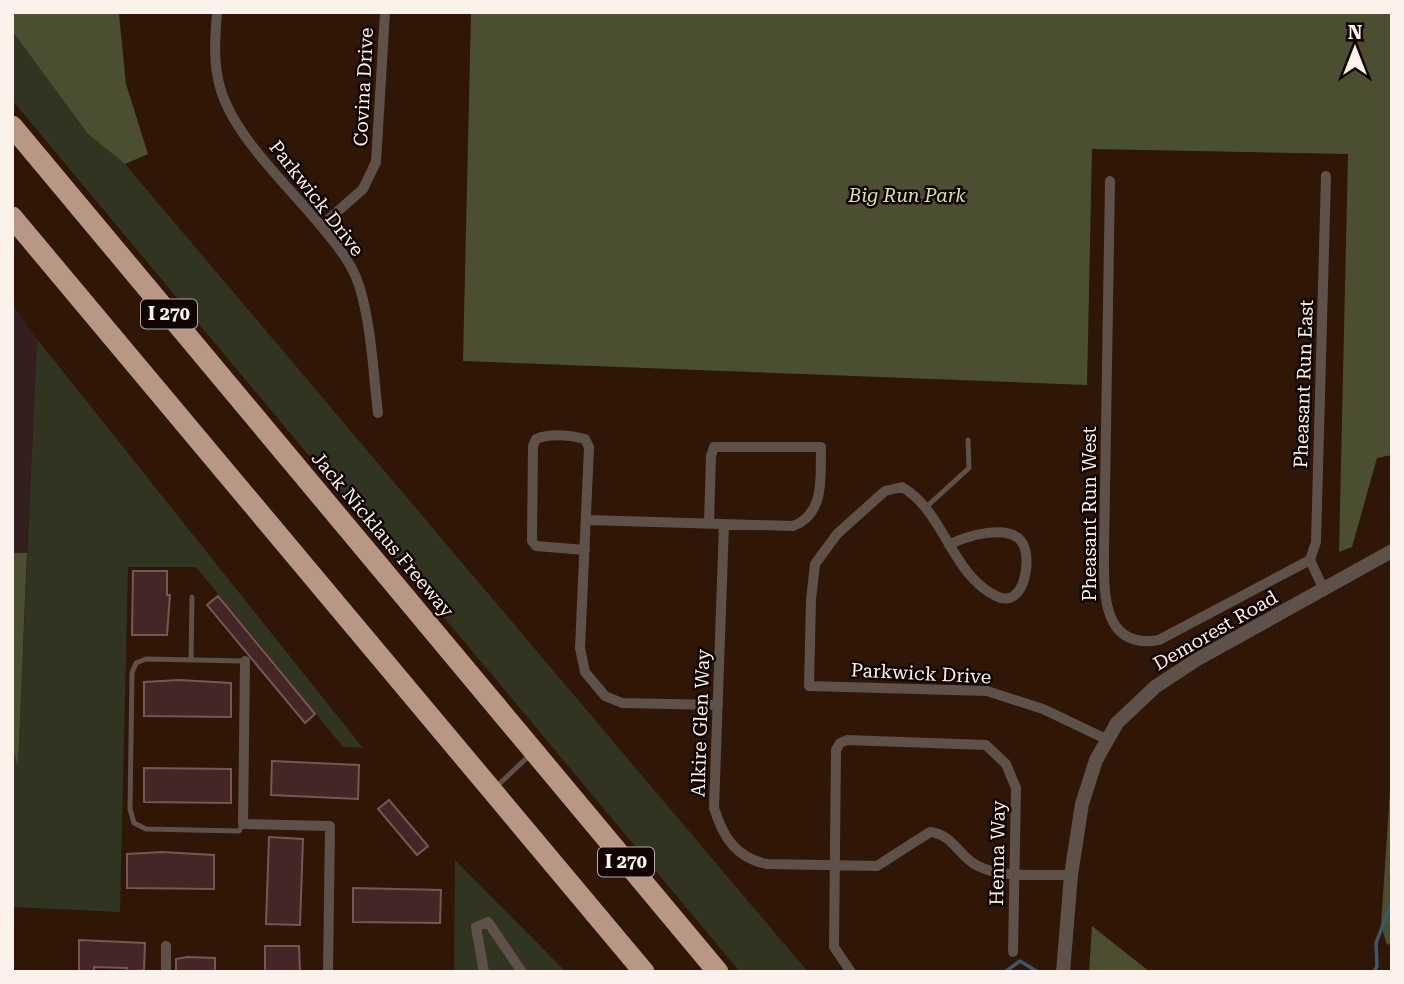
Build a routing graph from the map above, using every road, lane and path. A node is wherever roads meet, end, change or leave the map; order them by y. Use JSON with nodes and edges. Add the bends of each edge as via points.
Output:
{"nodes":[{"id":1,"x":217,"y":12,"type":"edge"},
{"id":2,"x":385,"y":12,"type":"edge"},
{"id":3,"x":12,"y":126,"type":"edge"},
{"id":4,"x":1326,"y":176,"type":"dead end"},
{"id":5,"x":1110,"y":181,"type":"dead end"},
{"id":6,"x":12,"y":217,"type":"edge"},
{"id":7,"x":321,"y":226,"type":"junction"},
{"id":8,"x":378,"y":413,"type":"dead end"},
{"id":9,"x":968,"y":440,"type":"dead end"},
{"id":10,"x":924,"y":509,"type":"junction"},
{"id":11,"x":587,"y":520,"type":"junction"},
{"id":12,"x":709,"y":523,"type":"junction"},
{"id":13,"x":724,"y":524,"type":"junction"},
{"id":14,"x":949,"y":545,"type":"junction"},
{"id":15,"x":585,"y":550,"type":"junction"},
{"id":16,"x":1392,"y":551,"type":"edge"},
{"id":17,"x":1310,"y":560,"type":"junction"},
{"id":18,"x":1324,"y":590,"type":"junction"},
{"id":19,"x":192,"y":597,"type":"dead end"},
{"id":20,"x":191,"y":660,"type":"junction"},
{"id":21,"x":245,"y":661,"type":"joint"},
{"id":22,"x":718,"y":705,"type":"junction"},
{"id":23,"x":1107,"y":739,"type":"junction"},
{"id":24,"x":534,"y":752,"type":"junction"},
{"id":25,"x":492,"y":790,"type":"junction"},
{"id":26,"x":243,"y":824,"type":"junction"},
{"id":27,"x":834,"y":866,"type":"junction"},
{"id":28,"x":1015,"y":873,"type":"junction"},
{"id":29,"x":1071,"y":875,"type":"junction"},
{"id":30,"x":1067,"y":942,"type":"junction"},
{"id":31,"x":166,"y":946,"type":"dead end"},
{"id":32,"x":1013,"y":952,"type":"dead end"},
{"id":33,"x":166,"y":972,"type":"edge"},
{"id":34,"x":328,"y":972,"type":"edge"},
{"id":35,"x":484,"y":972,"type":"edge"},
{"id":36,"x":522,"y":972,"type":"edge"},
{"id":37,"x":645,"y":972,"type":"edge"},
{"id":38,"x":718,"y":972,"type":"edge"},
{"id":39,"x":851,"y":972,"type":"edge"},
{"id":40,"x":1063,"y":972,"type":"edge"},
{"id":41,"x":1073,"y":972,"type":"edge"}],
"edges":[{"from":1,"to":7,"type":"street","name":"Parkwick Drive","via":[[220,88],[248,139]]},
{"from":2,"to":7,"type":"street","name":"Covina Drive","via":[[376,162],[363,189]]},
{"from":3,"to":24,"type":"highway","name":"Jack Nicklaus Freeway","number":"I 270"},
{"from":4,"to":17,"type":"street","name":"Pheasant Run East","via":[[1316,542]]},
{"from":5,"to":17,"type":"street","name":"Pheasant Run West","via":[[1104,552],[1108,613],[1127,636],[1144,642],[1159,640]]},
{"from":6,"to":25,"type":"highway","number":"I 270"},
{"from":7,"to":8,"type":"street","name":"Parkwick Drive","via":[[356,276]]},
{"from":9,"to":10,"type":"lane","via":[[969,468]]},
{"from":10,"to":14,"type":"street"},
{"from":10,"to":23,"type":"street","name":"Parkwick Drive","via":[[902,487],[885,491],[836,534],[815,564],[809,686],[987,691],[1043,709]]},
{"from":11,"to":12,"type":"street"},
{"from":11,"to":15,"type":"street"},
{"from":11,"to":15,"type":"street","via":[[589,447],[585,439],[544,435],[536,439],[532,541],[547,549]]},
{"from":12,"to":13,"type":"street"},
{"from":12,"to":13,"type":"street","via":[[714,447],[821,447],[819,500],[803,523]]},
{"from":13,"to":22,"type":"street","name":"Alkire Glen Way"},
{"from":14,"to":14,"type":"street","via":[[965,535],[1016,536],[1025,552],[1022,588],[1015,596],[996,596],[973,578]]},
{"from":15,"to":22,"type":"street","via":[[580,648],[585,672],[595,685],[605,696],[622,703]]},
{"from":16,"to":18,"type":"street","name":"Demorest Road"},
{"from":17,"to":18,"type":"street"},
{"from":18,"to":23,"type":"street","name":"Demorest Road","via":[[1166,680],[1132,708]]},
{"from":19,"to":20,"type":"lane"},
{"from":20,"to":21,"type":"lane"},
{"from":20,"to":26,"type":"lane","via":[[146,659],[133,667],[131,817],[146,829],[239,831]]},
{"from":21,"to":26,"type":"street"},
{"from":22,"to":27,"type":"street","name":"Alkire Glen Way","via":[[715,808],[728,842],[752,861]]},
{"from":23,"to":29,"type":"street","name":"Demorest Road","via":[[1082,804]]},
{"from":24,"to":25,"type":"lane"},
{"from":24,"to":38,"type":"highway","name":"Jack Nicklaus Freeway","number":"I 270"},
{"from":25,"to":37,"type":"highway","number":"I 270"},
{"from":26,"to":34,"type":"street","via":[[330,826]]},
{"from":27,"to":28,"type":"street","name":"Alkire Glen Way","via":[[877,866],[930,832],[945,836],[978,866]]},
{"from":27,"to":28,"type":"street","name":"Henna Way","via":[[836,751],[840,743],[986,745],[1006,764],[1016,788]]},
{"from":27,"to":39,"type":"street","via":[[834,947]]},
{"from":28,"to":29,"type":"street","name":"Alkire Glen Way"},
{"from":28,"to":32,"type":"street","name":"Henna Way"},
{"from":29,"to":30,"type":"street","name":"Demorest Road"},
{"from":30,"to":40,"type":"street","name":"Demorest Road"},
{"from":30,"to":41,"type":"street","name":"Demorest Road"},
{"from":31,"to":33,"type":"street"},
{"from":35,"to":36,"type":"street","via":[[476,927],[488,922]]}]}
